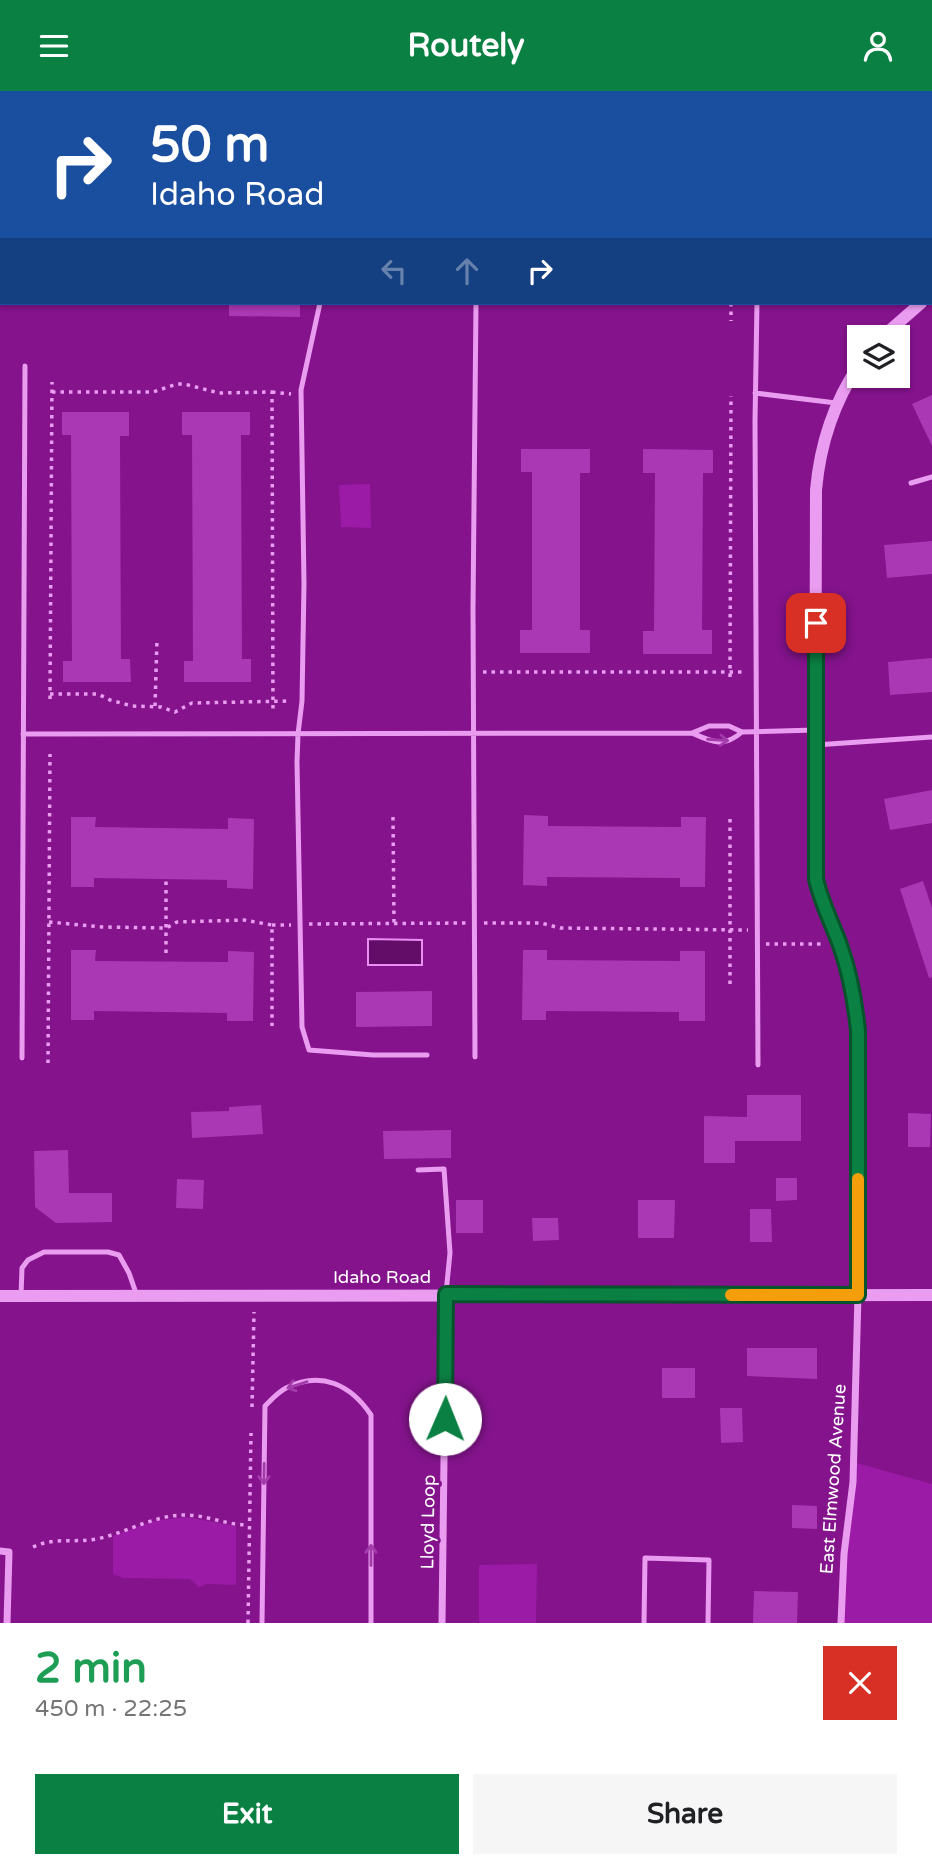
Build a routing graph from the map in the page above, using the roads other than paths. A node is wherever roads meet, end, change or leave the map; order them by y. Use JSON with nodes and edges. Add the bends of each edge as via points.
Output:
{"nodes":[{"id":1,"x":320,"y":305,"type":"edge"},
{"id":2,"x":477,"y":305,"type":"edge"},
{"id":3,"x":757,"y":305,"type":"edge"},
{"id":4,"x":919,"y":305,"type":"edge"},
{"id":5,"x":896,"y":325,"type":"edge"},
{"id":6,"x":25,"y":366,"type":"dead end"},
{"id":7,"x":847,"y":387,"type":"edge"},
{"id":8,"x":755,"y":393,"type":"junction"},
{"id":9,"x":838,"y":403,"type":"junction"},
{"id":10,"x":932,"y":477,"type":"edge"},
{"id":11,"x":911,"y":483,"type":"dead end"},
{"id":12,"x":815,"y":730,"type":"junction"},
{"id":13,"x":742,"y":732,"type":"junction"},
{"id":14,"x":758,"y":732,"type":"junction"},
{"id":15,"x":473,"y":733,"type":"junction"},
{"id":16,"x":692,"y":733,"type":"junction"},
{"id":17,"x":23,"y":734,"type":"junction"},
{"id":18,"x":298,"y":734,"type":"junction"},
{"id":19,"x":932,"y":737,"type":"edge"},
{"id":20,"x":815,"y":745,"type":"junction"},
{"id":21,"x":427,"y":1055,"type":"dead end"},
{"id":22,"x":475,"y":1056,"type":"dead end"},
{"id":23,"x":22,"y":1058,"type":"dead end"},
{"id":24,"x":758,"y":1065,"type":"dead end"},
{"id":25,"x":418,"y":1170,"type":"dead end"},
{"id":26,"x":446,"y":1294,"type":"junction"},
{"id":27,"x":858,"y":1295,"type":"junction"},
{"id":28,"x":932,"y":1295,"type":"edge"},
{"id":29,"x":0,"y":1296,"type":"edge"},
{"id":30,"x":21,"y":1296,"type":"junction"},
{"id":31,"x":137,"y":1296,"type":"junction"},
{"id":32,"x":0,"y":1552,"type":"edge"},
{"id":33,"x":7,"y":1623,"type":"edge"},
{"id":34,"x":262,"y":1623,"type":"edge"},
{"id":35,"x":371,"y":1623,"type":"edge"},
{"id":36,"x":442,"y":1623,"type":"edge"},
{"id":37,"x":644,"y":1623,"type":"edge"},
{"id":38,"x":709,"y":1623,"type":"edge"},
{"id":39,"x":841,"y":1623,"type":"edge"}],
"edges":[{"from":1,"to":18,"type":"lane","via":[[301,395],[304,584]]},
{"from":2,"to":15,"type":"lane"},
{"from":3,"to":8,"type":"lane"},
{"from":4,"to":5,"type":"street"},
{"from":6,"to":17,"type":"lane"},
{"from":7,"to":9,"type":"street"},
{"from":8,"to":9,"type":"lane"},
{"from":8,"to":14,"type":"lane"},
{"from":9,"to":12,"type":"street","via":[[822,451],[816,490]]},
{"from":10,"to":11,"type":"lane"},
{"from":12,"to":14,"type":"lane"},
{"from":12,"to":20,"type":"street"},
{"from":13,"to":14,"type":"lane"},
{"from":13,"to":16,"type":"lane","via":[[729,726],[709,726]]},
{"from":16,"to":13,"type":"lane","one_way":true,"via":[[723,743]]},
{"from":14,"to":24,"type":"lane"},
{"from":15,"to":16,"type":"lane"},
{"from":15,"to":18,"type":"lane"},
{"from":15,"to":22,"type":"lane"},
{"from":17,"to":18,"type":"lane"},
{"from":17,"to":23,"type":"lane"},
{"from":18,"to":21,"type":"lane","via":[[302,1027],[309,1050]]},
{"from":19,"to":20,"type":"lane"},
{"from":20,"to":27,"type":"street","via":[[816,879],[854,997],[858,1031]]},
{"from":25,"to":26,"type":"lane","via":[[444,1169],[450,1253]]},
{"from":26,"to":27,"type":"street","name":"Idaho Road"},
{"from":26,"to":31,"type":"street","name":"Idaho Road"},
{"from":26,"to":36,"type":"street","name":"Lloyd Loop"},
{"from":27,"to":28,"type":"street","name":"Idaho Road"},
{"from":27,"to":39,"type":"street","name":"East Elmwood Avenue","via":[[853,1482]]},
{"from":29,"to":30,"type":"street","name":"Idaho Road"},
{"from":30,"to":31,"type":"street","name":"Idaho Road"},
{"from":30,"to":31,"type":"lane","via":[[22,1268],[28,1260],[44,1252],[108,1252],[120,1255]]},
{"from":32,"to":33,"type":"street","via":[[9,1552]]},
{"from":35,"to":34,"type":"lane","one_way":true,"via":[[371,1415],[352,1392],[318,1380],[284,1389],[265,1406]]},
{"from":37,"to":38,"type":"lane","via":[[645,1558],[709,1560]]}]}
